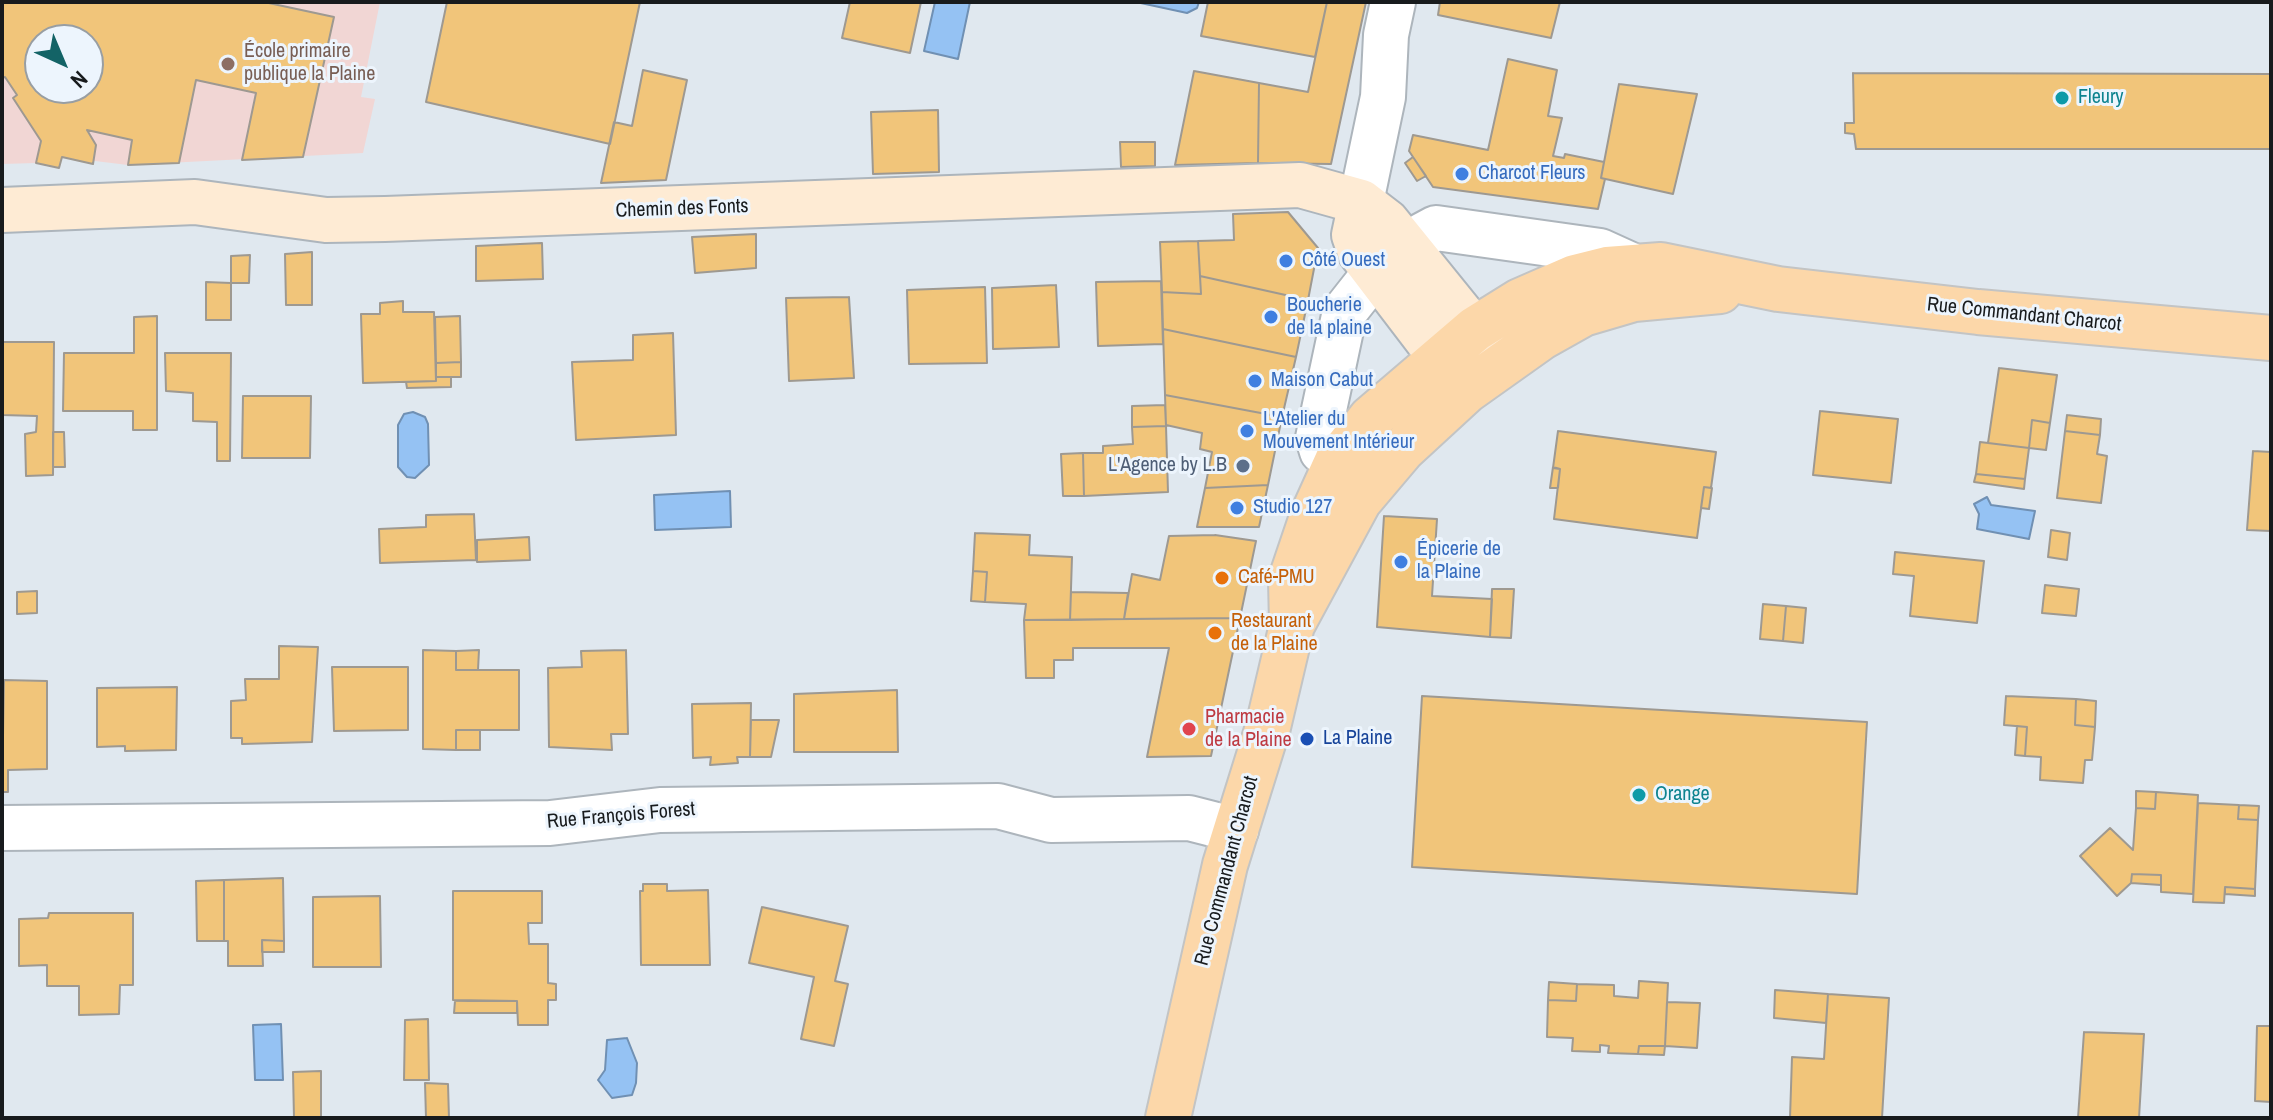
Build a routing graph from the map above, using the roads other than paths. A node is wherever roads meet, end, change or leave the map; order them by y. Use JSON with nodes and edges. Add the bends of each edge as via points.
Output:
{"nodes":[{"id":1,"x":1393,"y":2,"type":"edge"},
{"id":2,"x":1361,"y":202,"type":"junction"},
{"id":3,"x":2,"y":210,"type":"edge"},
{"id":4,"x":1392,"y":260,"type":"junction"},
{"id":5,"x":1633,"y":266,"type":"junction"},
{"id":6,"x":1778,"y":289,"type":"junction"},
{"id":7,"x":1475,"y":329,"type":"junction"},
{"id":8,"x":2271,"y":338,"type":"edge"},
{"id":9,"x":1453,"y":374,"type":"junction"},
{"id":10,"x":1337,"y":461,"type":"junction"},
{"id":11,"x":1292,"y":625,"type":"junction"},
{"id":12,"x":2,"y":828,"type":"edge"},
{"id":13,"x":1236,"y":830,"type":"junction"},
{"id":14,"x":1168,"y":1118,"type":"edge"}],
"edges":[{"from":1,"to":2,"type":"street","via":[[1383,97]]},
{"from":2,"to":3,"type":"street","name":"Chemin des Fonts","via":[[1300,185],[385,219],[326,220],[195,202]]},
{"from":2,"to":4,"type":"street","via":[[1387,222]]},
{"from":4,"to":5,"type":"street","name":"Rue Commandant Charcot","via":[[1436,228],[1600,251]]},
{"from":4,"to":7,"type":"street"},
{"from":4,"to":9,"type":"street"},
{"from":4,"to":10,"type":"street","name":"Rue Commandant Charcot","via":[[1345,311],[1318,438],[1322,451]]},
{"from":5,"to":6,"type":"main road","name":"Rue Commandant Charcot","via":[[1661,265]]},
{"from":5,"to":7,"type":"main road","name":"Rue Commandant Charcot","via":[[1575,277],[1520,301]]},
{"from":6,"to":8,"type":"main road","name":"Rue Commandant Charcot"},
{"from":6,"to":9,"type":"main road","name":"Rue Commandant Charcot","via":[[1634,299],[1583,314]]},
{"from":7,"to":9,"type":"main road","name":"Rue Commandant Charcot"},
{"from":9,"to":10,"type":"main road","name":"Rue Commandant Charcot","via":[[1371,418]]},
{"from":9,"to":11,"type":"main road","name":"Rue Commandant Charcot","via":[[1343,526]]},
{"from":10,"to":11,"type":"main road","name":"Rue Commandant Charcot","via":[[1291,579]]},
{"from":11,"to":13,"type":"main road","name":"Rue Commandant Charcot"},
{"from":12,"to":13,"type":"street","name":"Rue François Forest","via":[[550,823],[660,810],[998,806],[1051,820],[1189,818]]},
{"from":13,"to":14,"type":"main road","name":"Rue Commandant Charcot"}]}
